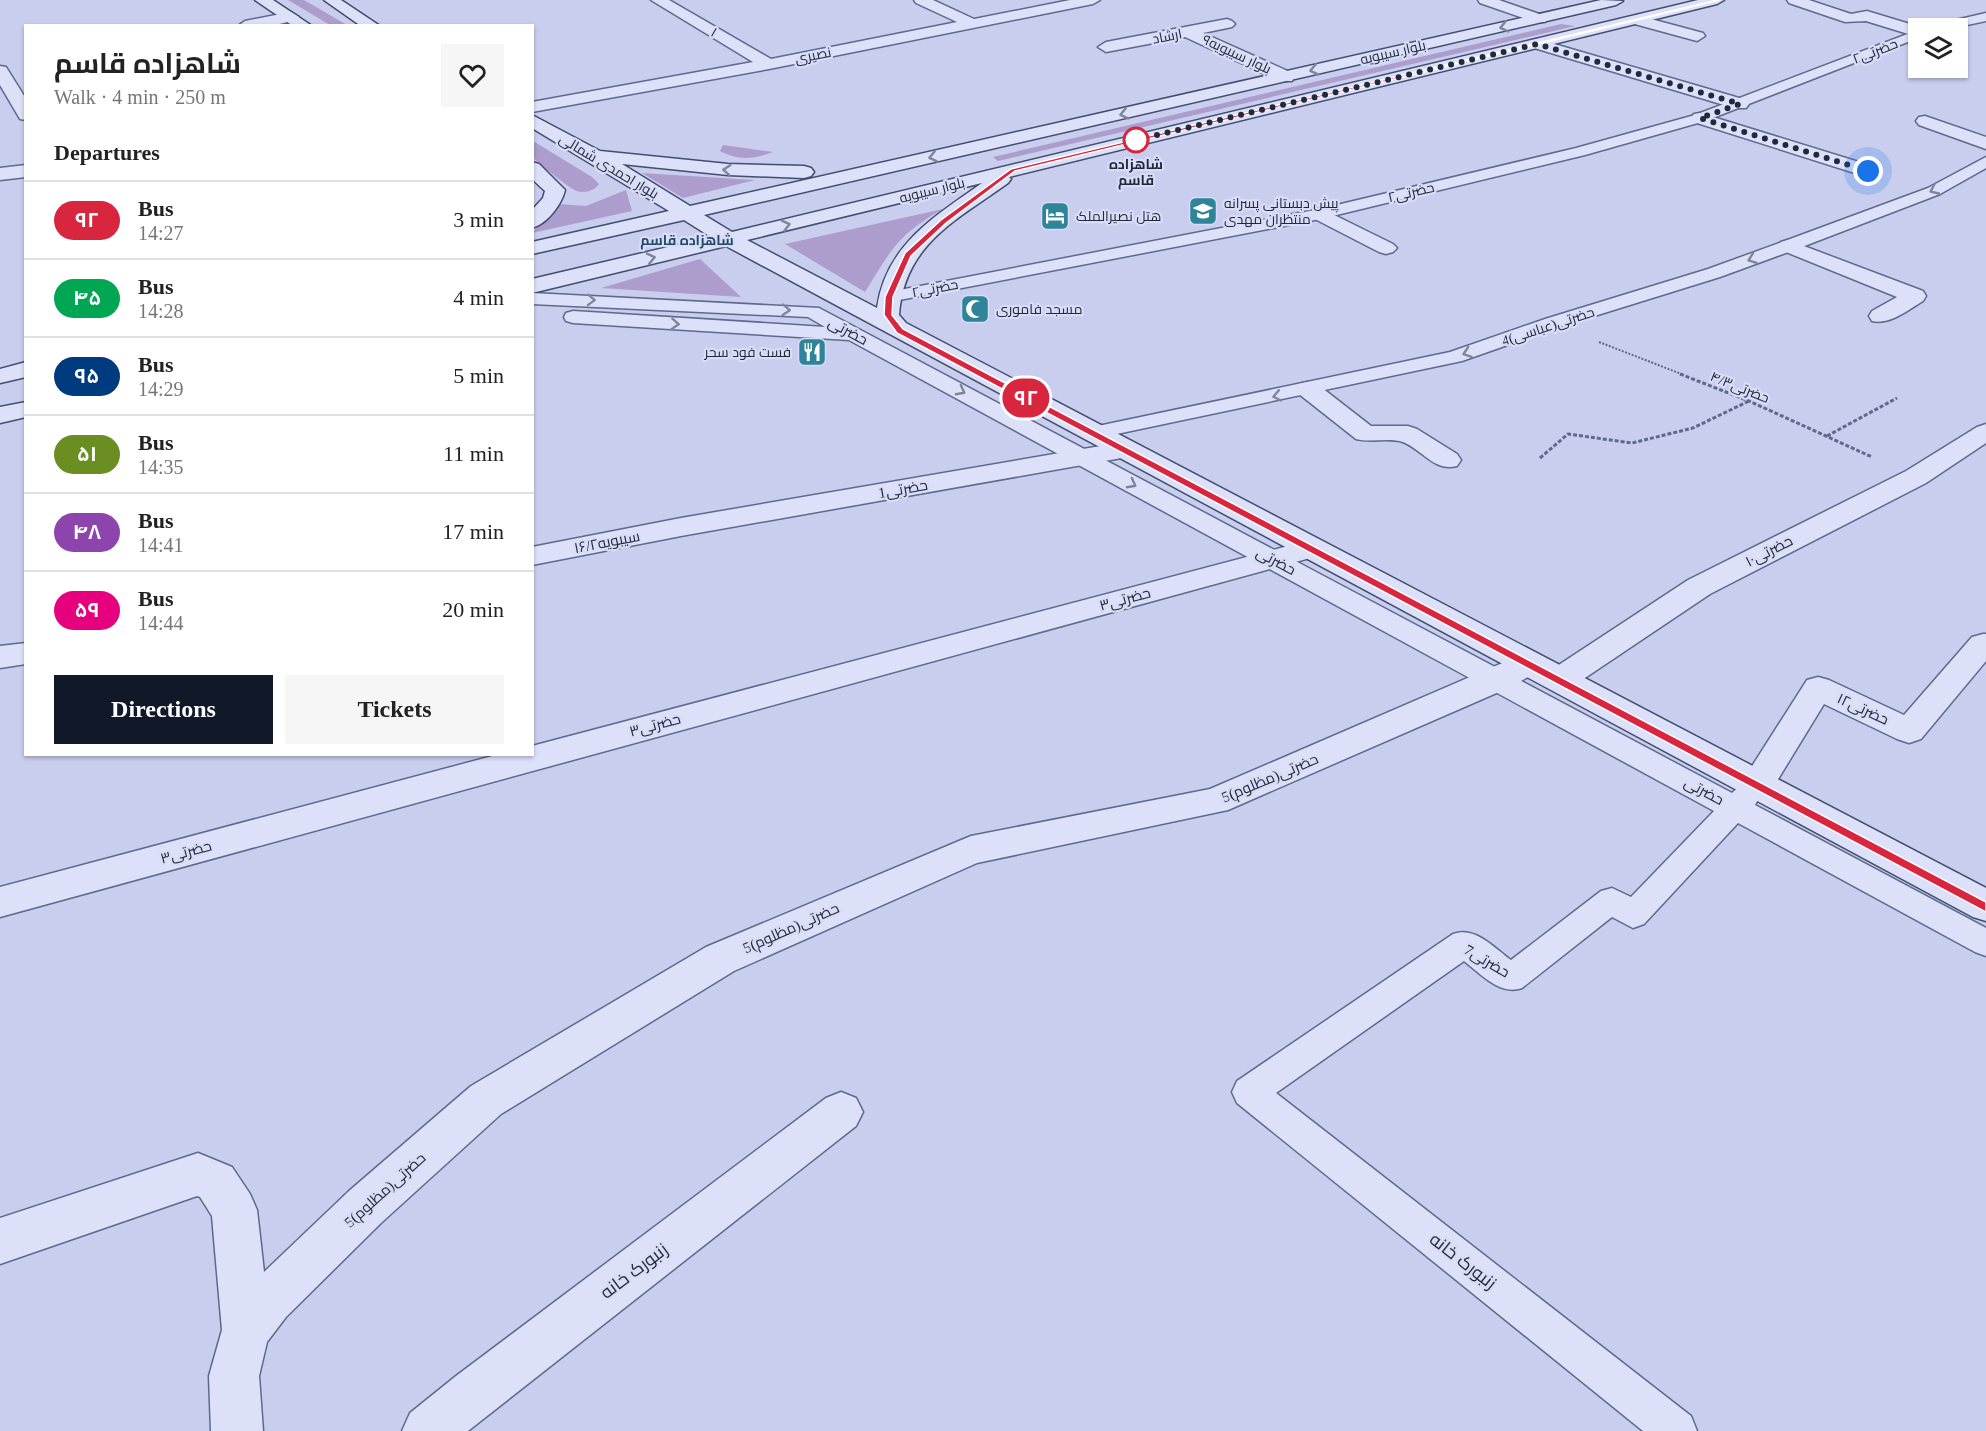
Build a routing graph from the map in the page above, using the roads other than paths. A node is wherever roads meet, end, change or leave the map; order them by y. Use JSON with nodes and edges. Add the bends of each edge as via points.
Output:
{"nodes":[{"id":1,"x":262,"y":0,"type":"edge"},
{"id":2,"x":658,"y":0,"type":"edge"},
{"id":3,"x":921,"y":0,"type":"edge"},
{"id":4,"x":1092,"y":0,"type":"edge"},
{"id":5,"x":1485,"y":0,"type":"edge"},
{"id":6,"x":1622,"y":0,"type":"edge"},
{"id":7,"x":1717,"y":0,"type":"edge"},
{"id":8,"x":1794,"y":0,"type":"edge"},
{"id":9,"x":335,"y":1,"type":"edge"},
{"id":10,"x":1566,"y":13,"type":"junction"},
{"id":11,"x":1986,"y":17,"type":"edge"},
{"id":12,"x":1540,"y":19,"type":"junction"},
{"id":13,"x":1636,"y":20,"type":"junction"},
{"id":14,"x":298,"y":21,"type":"edge"},
{"id":15,"x":1968,"y":21,"type":"edge"},
{"id":16,"x":266,"y":24,"type":"edge"},
{"id":17,"x":370,"y":24,"type":"edge"},
{"id":18,"x":973,"y":24,"type":"junction"},
{"id":19,"x":1227,"y":24,"type":"dead end"},
{"id":20,"x":1606,"y":27,"type":"junction"},
{"id":21,"x":1908,"y":30,"type":"edge"},
{"id":22,"x":1188,"y":32,"type":"junction"},
{"id":23,"x":1697,"y":36,"type":"dead end"},
{"id":24,"x":1908,"y":37,"type":"edge"},
{"id":25,"x":1537,"y":44,"type":"junction"},
{"id":26,"x":1106,"y":47,"type":"dead end"},
{"id":27,"x":769,"y":64,"type":"junction"},
{"id":28,"x":6,"y":69,"type":"edge"},
{"id":29,"x":1286,"y":77,"type":"junction"},
{"id":30,"x":1740,"y":104,"type":"junction"},
{"id":31,"x":534,"y":107,"type":"edge"},
{"id":32,"x":24,"y":110,"type":"edge"},
{"id":33,"x":1700,"y":118,"type":"junction"},
{"id":34,"x":534,"y":121,"type":"edge"},
{"id":35,"x":1925,"y":121,"type":"dead end"},
{"id":36,"x":1986,"y":143,"type":"edge"},
{"id":37,"x":1795,"y":146,"type":"junction"},
{"id":38,"x":594,"y":155,"type":"junction"},
{"id":39,"x":1762,"y":158,"type":"dead end"},
{"id":40,"x":1986,"y":162,"type":"edge"},
{"id":41,"x":535,"y":170,"type":"edge"},
{"id":42,"x":1013,"y":170,"type":"junction"},
{"id":43,"x":24,"y":171,"type":"edge"},
{"id":44,"x":1868,"y":171,"type":"dead end"},
{"id":45,"x":869,"y":172,"type":"junction"},
{"id":46,"x":0,"y":174,"type":"edge"},
{"id":47,"x":684,"y":213,"type":"junction"},
{"id":48,"x":1320,"y":214,"type":"junction"},
{"id":49,"x":534,"y":220,"type":"edge"},
{"id":50,"x":729,"y":239,"type":"junction"},
{"id":51,"x":1788,"y":246,"type":"junction"},
{"id":52,"x":534,"y":248,"type":"edge"},
{"id":53,"x":1386,"y":248,"type":"dead end"},
{"id":54,"x":534,"y":286,"type":"edge"},
{"id":55,"x":889,"y":297,"type":"junction"},
{"id":56,"x":534,"y":298,"type":"edge"},
{"id":57,"x":534,"y":314,"type":"edge"},
{"id":58,"x":1880,"y":316,"type":"dead end"},
{"id":59,"x":900,"y":331,"type":"junction"},
{"id":60,"x":855,"y":335,"type":"junction"},
{"id":61,"x":24,"y":369,"type":"edge"},
{"id":62,"x":0,"y":375,"type":"edge"},
{"id":63,"x":1308,"y":389,"type":"junction"},
{"id":64,"x":24,"y":409,"type":"edge"},
{"id":65,"x":0,"y":415,"type":"edge"},
{"id":66,"x":1986,"y":432,"type":"edge"},
{"id":67,"x":1088,"y":445,"type":"junction"},
{"id":68,"x":1448,"y":460,"type":"dead end"},
{"id":69,"x":681,"y":527,"type":"joint"},
{"id":70,"x":1311,"y":549,"type":"junction"},
{"id":71,"x":534,"y":556,"type":"edge"},
{"id":72,"x":1272,"y":559,"type":"junction"},
{"id":73,"x":1983,"y":644,"type":"dead end"},
{"id":74,"x":24,"y":653,"type":"edge"},
{"id":75,"x":0,"y":657,"type":"edge"},
{"id":76,"x":1528,"y":674,"type":"junction"},
{"id":77,"x":1757,"y":785,"type":"junction"},
{"id":78,"x":1735,"y":808,"type":"junction"},
{"id":79,"x":0,"y":902,"type":"edge"},
{"id":80,"x":1986,"y":906,"type":"edge"},
{"id":81,"x":1986,"y":943,"type":"edge"},
{"id":82,"x":1249,"y":1092,"type":"joint"},
{"id":83,"x":841,"y":1112,"type":"dead end"},
{"id":84,"x":0,"y":1241,"type":"edge"},
{"id":85,"x":246,"y":1330,"type":"junction"},
{"id":86,"x":237,"y":1431,"type":"edge"},
{"id":87,"x":428,"y":1431,"type":"edge"},
{"id":88,"x":1676,"y":1431,"type":"edge"}],
"edges":[{"from":1,"to":14,"type":"street"},
{"from":2,"to":27,"type":"street","name":"۱"},
{"from":3,"to":18,"type":"street"},
{"from":4,"to":18,"type":"street","name":"نصیری"},
{"from":5,"to":12,"type":"street"},
{"from":6,"to":10,"type":"street","name":"بلوار سیبویه"},
{"from":7,"to":13,"type":"street","name":"بلوار سیبویه"},
{"from":8,"to":21,"type":"street","via":[[1850,19],[1867,16]]},
{"from":9,"to":17,"type":"street"},
{"from":10,"to":12,"type":"street","name":"بلوار سیبویه"},
{"from":10,"to":20,"type":"street"},
{"from":11,"to":15,"type":"lane"},
{"from":12,"to":29,"type":"street","name":"بلوار سیبویه","one_way":true},
{"from":13,"to":20,"type":"street","name":"بلوار سیبویه"},
{"from":13,"to":23,"type":"street"},
{"from":14,"to":16,"type":"street"},
{"from":18,"to":27,"type":"street","name":"نصیری"},
{"from":19,"to":22,"type":"street","name":"ارشاد"},
{"from":20,"to":25,"type":"street","name":"بلوار سیبویه"},
{"from":22,"to":26,"type":"street","name":"ارشاد"},
{"from":22,"to":29,"type":"street","name":"بلوار سیبویه۹"},
{"from":24,"to":30,"type":"lane","name":"حضرتی۲"},
{"from":25,"to":30,"type":"street"},
{"from":25,"to":42,"type":"street","name":"بلوار سیبویه"},
{"from":27,"to":31,"type":"street","name":"نصیری"},
{"from":28,"to":32,"type":"street"},
{"from":29,"to":45,"type":"street","name":"بلوار سیبویه","one_way":true},
{"from":30,"to":33,"type":"lane","name":"حضرتی۲"},
{"from":33,"to":37,"type":"street"},
{"from":33,"to":48,"type":"lane","name":"حضرتی۲","via":[[1580,152]]},
{"from":34,"to":38,"type":"street","name":"بلوار احمدی شمالی"},
{"from":35,"to":36,"type":"street"},
{"from":37,"to":39,"type":"street"},
{"from":37,"to":44,"type":"street"},
{"from":45,"to":38,"type":"street","one_way":true,"via":[[755,172]]},
{"from":38,"to":47,"type":"street","name":"بلوار احمدی شمالی"},
{"from":40,"to":51,"type":"lane","name":"4حضرتی(عباسی)","one_way":true,"via":[[1934,190]]},
{"from":41,"to":49,"type":"street","via":[[555,190],[553,201]]},
{"from":50,"to":42,"type":"street","name":"بلوار سیبویه","one_way":true},
{"from":42,"to":55,"type":"street","via":[[944,221],[907,255]]},
{"from":43,"to":46,"type":"street"},
{"from":45,"to":47,"type":"street","name":"بلوار سیبویه"},
{"from":47,"to":50,"type":"street","name":"بلوار احمدی شمالی"},
{"from":47,"to":52,"type":"street","name":"بلوار سیبویه"},
{"from":48,"to":53,"type":"street"},
{"from":48,"to":55,"type":"lane","name":"حضرتی۲"},
{"from":54,"to":50,"type":"street","name":"بلوار سیبویه","one_way":true},
{"from":50,"to":59,"type":"street","name":"حضرتی"},
{"from":51,"to":58,"type":"street","via":[[1916,297]]},
{"from":51,"to":63,"type":"lane","name":"4حضرتی(عباسی)","one_way":true,"via":[[1455,357]]},
{"from":55,"to":59,"type":"street","via":[[888,315]]},
{"from":56,"to":60,"type":"lane","name":"حضرتی","one_way":true,"via":[[812,312]]},
{"from":57,"to":60,"type":"lane","one_way":true},
{"from":59,"to":67,"type":"street","name":"حضرتی"},
{"from":60,"to":67,"type":"lane","name":"حضرتی","one_way":true},
{"from":61,"to":62,"type":"street"},
{"from":63,"to":67,"type":"lane","name":"4حضرتی(عباسی)","one_way":true},
{"from":63,"to":68,"type":"street","via":[[1365,434],[1408,434]]},
{"from":64,"to":65,"type":"street"},
{"from":66,"to":76,"type":"street","name":"حضرتی۱۰","via":[[1916,477]]},
{"from":67,"to":69,"type":"street","name":"1حضرتی"},
{"from":67,"to":70,"type":"street","name":"حضرتی","via":[[1124,450]]},
{"from":67,"to":72,"type":"lane","name":"حضرتی","one_way":true},
{"from":69,"to":71,"type":"street","name":"سیبویه۱۶/۲"},
{"from":70,"to":72,"type":"street","name":"حضرتی۳"},
{"from":70,"to":76,"type":"street","name":"حضرتی"},
{"from":72,"to":76,"type":"lane","name":"حضرتی"},
{"from":72,"to":79,"type":"street","name":"حضرتی۳"},
{"from":73,"to":77,"type":"street","name":"حضرتی۱۲","via":[[1909,731],[1818,688]]},
{"from":74,"to":75,"type":"street"},
{"from":76,"to":77,"type":"street","name":"حضرتی"},
{"from":76,"to":78,"type":"lane","name":"حضرتی"},
{"from":76,"to":85,"type":"street","name":"5حضرتی(مظلوم)","via":[[1216,801],[971,850],[720,959],[486,1100],[365,1207],[269,1300]]},
{"from":77,"to":78,"type":"lane","name":"7حضرتی"},
{"from":77,"to":80,"type":"street","name":"حضرتی"},
{"from":78,"to":81,"type":"lane","name":"حضرتی"},
{"from":78,"to":82,"type":"lane","name":"7حضرتی","via":[[1633,915],[1612,900],[1511,978],[1464,944]]},
{"from":82,"to":88,"type":"lane","name":"زنبورک خانه"},
{"from":83,"to":87,"type":"street","name":"زنبورک خانه"},
{"from":84,"to":85,"type":"street","via":[[198,1174],[216,1182],[234,1210]]},
{"from":85,"to":86,"type":"street","name":"5حضرتی(مظلوم)","via":[[234,1376]]}]}
